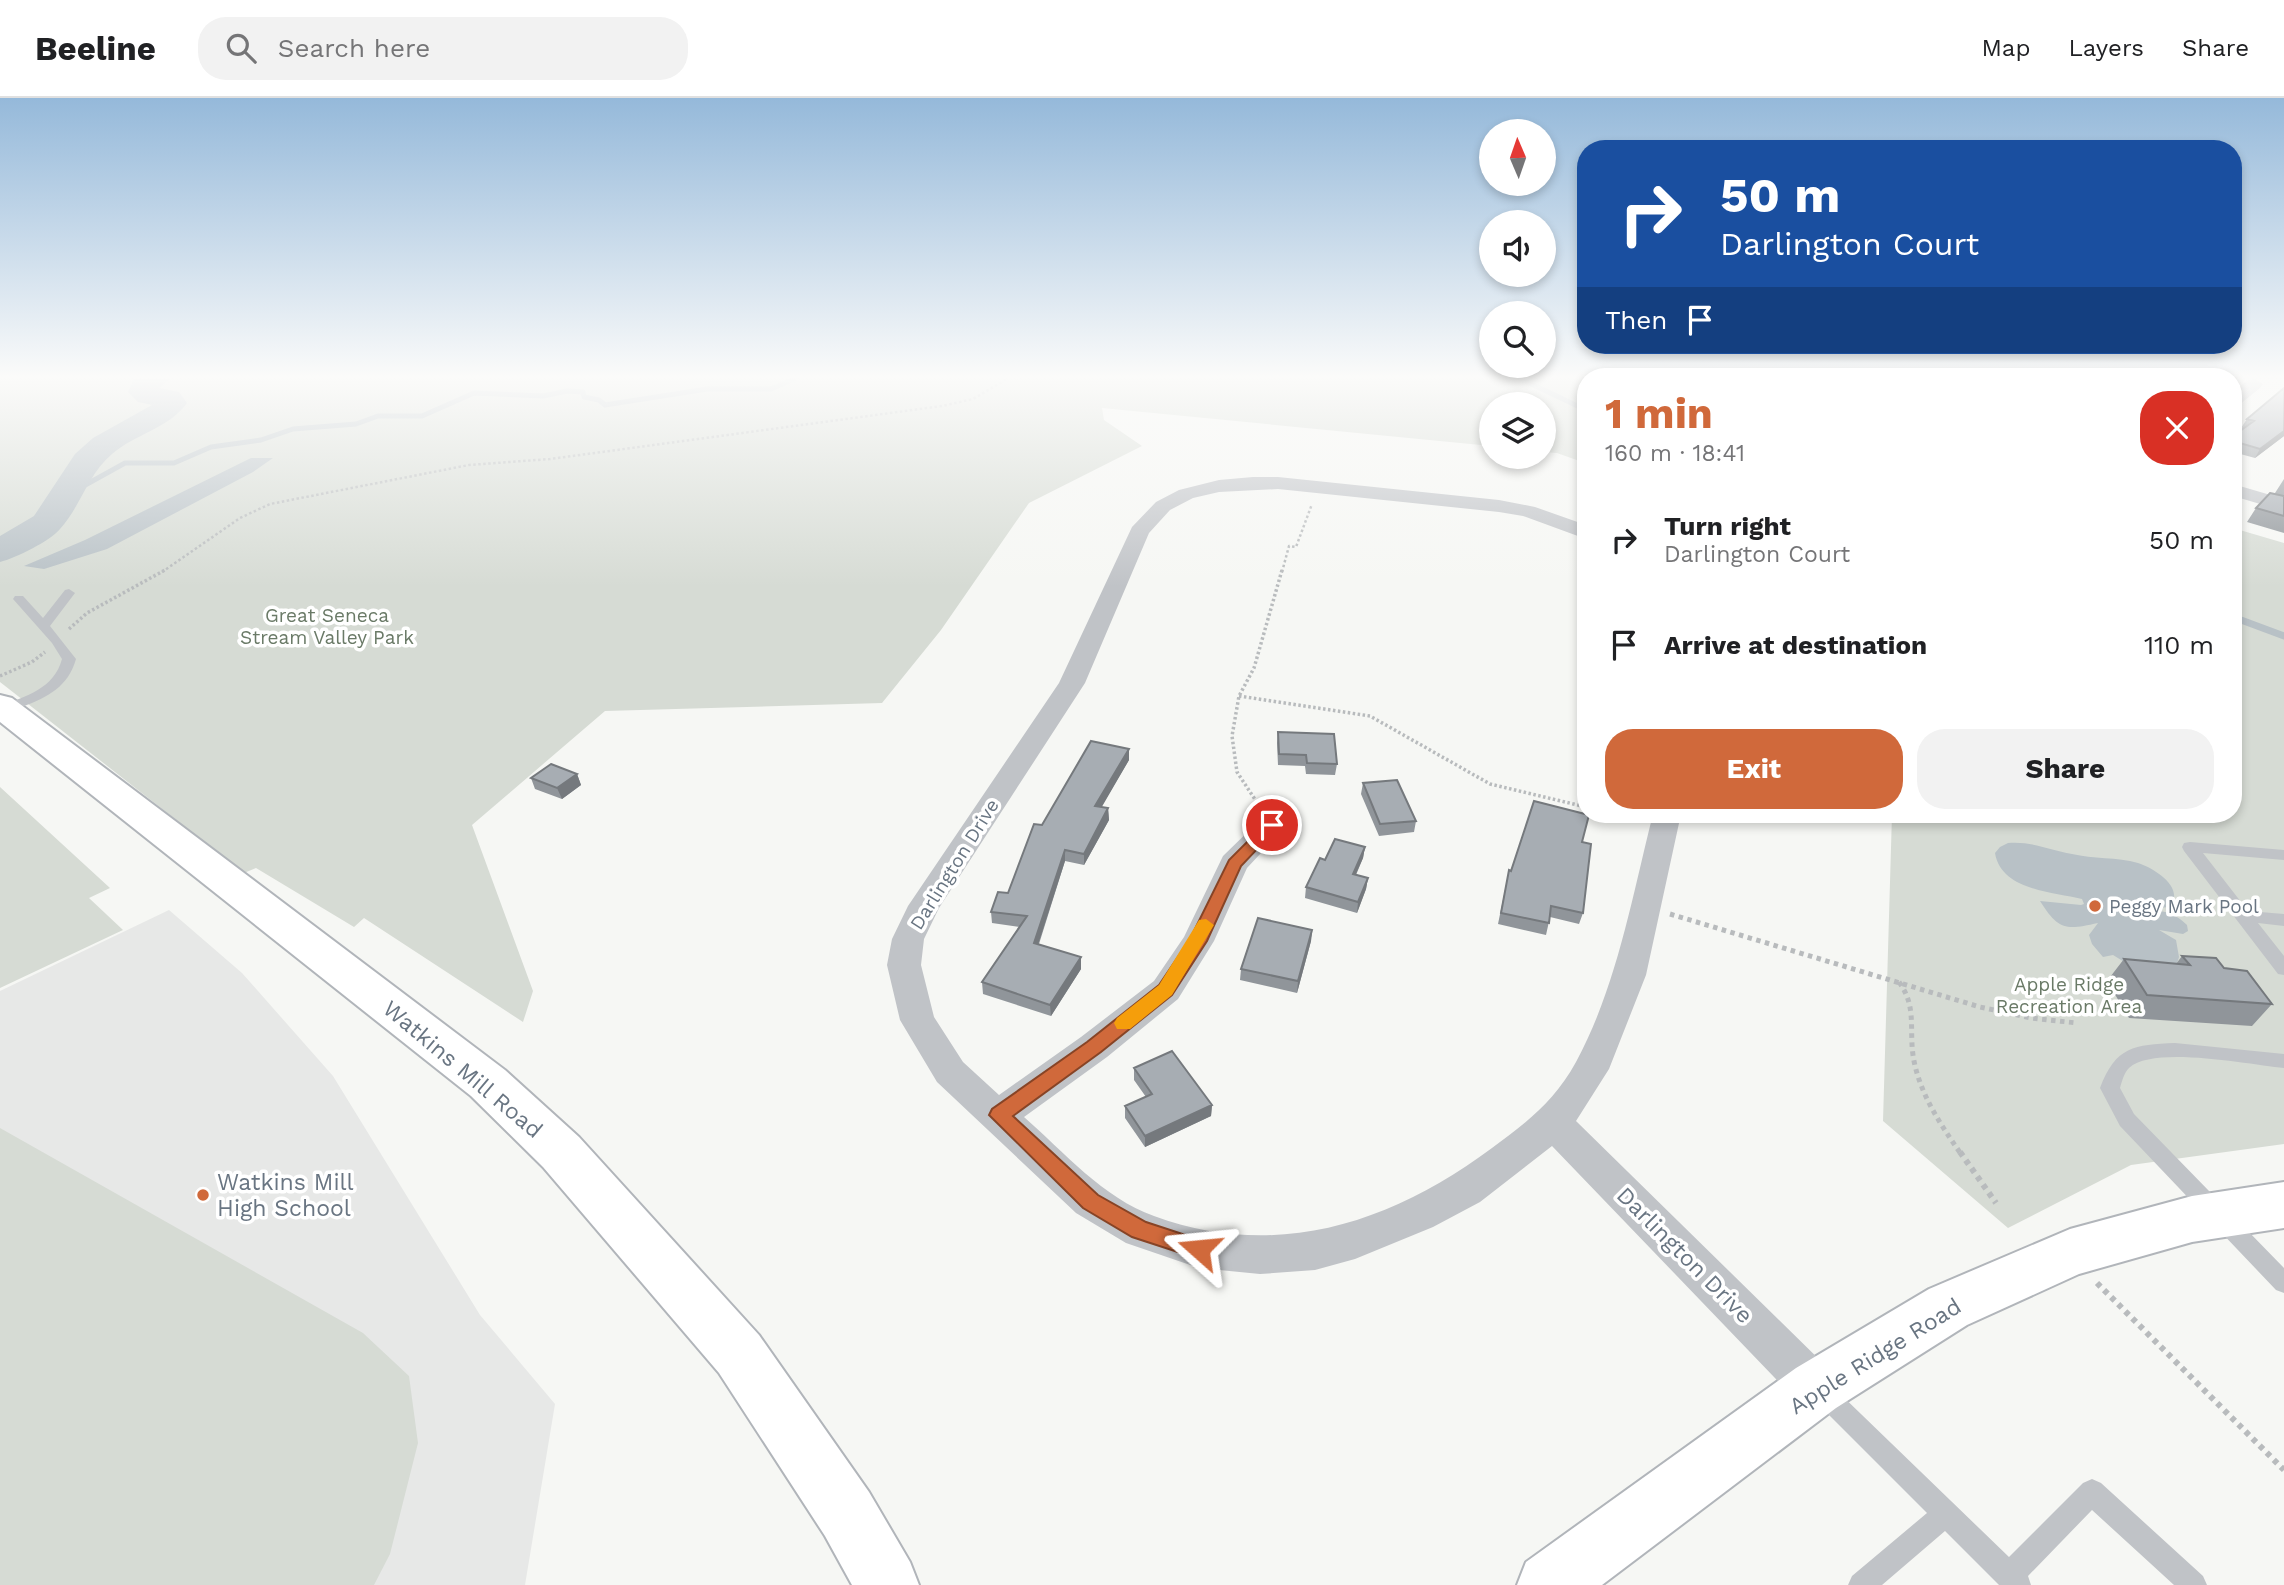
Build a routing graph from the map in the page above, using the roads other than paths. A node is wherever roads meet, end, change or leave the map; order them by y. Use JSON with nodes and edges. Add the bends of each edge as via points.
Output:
{"nodes":[{"id":1,"x":2242,"y":493,"type":"edge"},
{"id":2,"x":2284,"y":505,"type":"edge"},
{"id":3,"x":1577,"y":530,"type":"edge"},
{"id":4,"x":69,"y":593,"type":"dead end"},
{"id":5,"x":19,"y":599,"type":"dead end"},
{"id":6,"x":44,"y":625,"type":"junction"},
{"id":7,"x":2,"y":696,"type":"edge"},
{"id":8,"x":1665,"y":823,"type":"edge"},
{"id":9,"x":1272,"y":825,"type":"road end"},
{"id":10,"x":2284,"y":855,"type":"edge"},
{"id":11,"x":2243,"y":916,"type":"junction"},
{"id":12,"x":2284,"y":920,"type":"edge"},
{"id":13,"x":2284,"y":969,"type":"edge"},
{"id":14,"x":2284,"y":1061,"type":"edge"},
{"id":15,"x":999,"y":1115,"type":"junction"},
{"id":16,"x":1554,"y":1123,"type":"junction"},
{"id":17,"x":2284,"y":1205,"type":"edge"},
{"id":18,"x":2219,"y":1215,"type":"junction"},
{"id":19,"x":2284,"y":1283,"type":"edge"},
{"id":20,"x":1816,"y":1388,"type":"junction"},
{"id":21,"x":1947,"y":1513,"type":"junction"},
{"id":22,"x":2014,"y":1581,"type":"edge"},
{"id":23,"x":887,"y":1585,"type":"edge"},
{"id":24,"x":1549,"y":1585,"type":"edge"},
{"id":25,"x":1861,"y":1585,"type":"edge"},
{"id":26,"x":2194,"y":1585,"type":"edge"}],
"edges":[{"from":1,"to":2,"type":"street"},
{"from":3,"to":15,"type":"street","name":"Darlington Drive","via":[[1528,511],[1278,483],[1219,486],[1186,494],[1163,506],[1139,531],[1072,683],[924,906],[908,939],[904,965],[917,1020],[950,1072]]},
{"from":4,"to":6,"type":"lane"},
{"from":5,"to":6,"type":"lane"},
{"from":6,"to":7,"type":"lane","via":[[69,659],[67,673],[44,693]]},
{"from":7,"to":23,"type":"street","name":"Watkins Mill Road","via":[[488,1083],[561,1152],[739,1354],[847,1514]]},
{"from":8,"to":16,"type":"street","name":"Darlington Drive","via":[[1629,975],[1591,1069]]},
{"from":9,"to":15,"type":"street","via":[[1234,863],[1198,941],[1166,990]]},
{"from":10,"to":11,"type":"lane","via":[[2190,847]]},
{"from":11,"to":12,"type":"lane"},
{"from":11,"to":13,"type":"lane"},
{"from":14,"to":18,"type":"lane","via":[[2159,1049],[2138,1053],[2121,1063],[2114,1076],[2110,1088],[2127,1120]]},
{"from":15,"to":16,"type":"street","name":"Darlington Drive","via":[[1090,1201],[1140,1230],[1199,1249],[1260,1255],[1315,1251],[1356,1241],[1419,1215],[1466,1190]]},
{"from":16,"to":20,"type":"street","name":"Darlington Drive"},
{"from":17,"to":18,"type":"street","name":"Apple Ridge Road"},
{"from":18,"to":19,"type":"lane"},
{"from":18,"to":20,"type":"street","name":"Apple Ridge Road","via":[[2070,1253],[1948,1307]]},
{"from":20,"to":21,"type":"lane"},
{"from":20,"to":24,"type":"street","name":"Apple Ridge Road"},
{"from":21,"to":22,"type":"lane"},
{"from":21,"to":25,"type":"lane"},
{"from":22,"to":26,"type":"lane","via":[[2092,1492]]}]}
